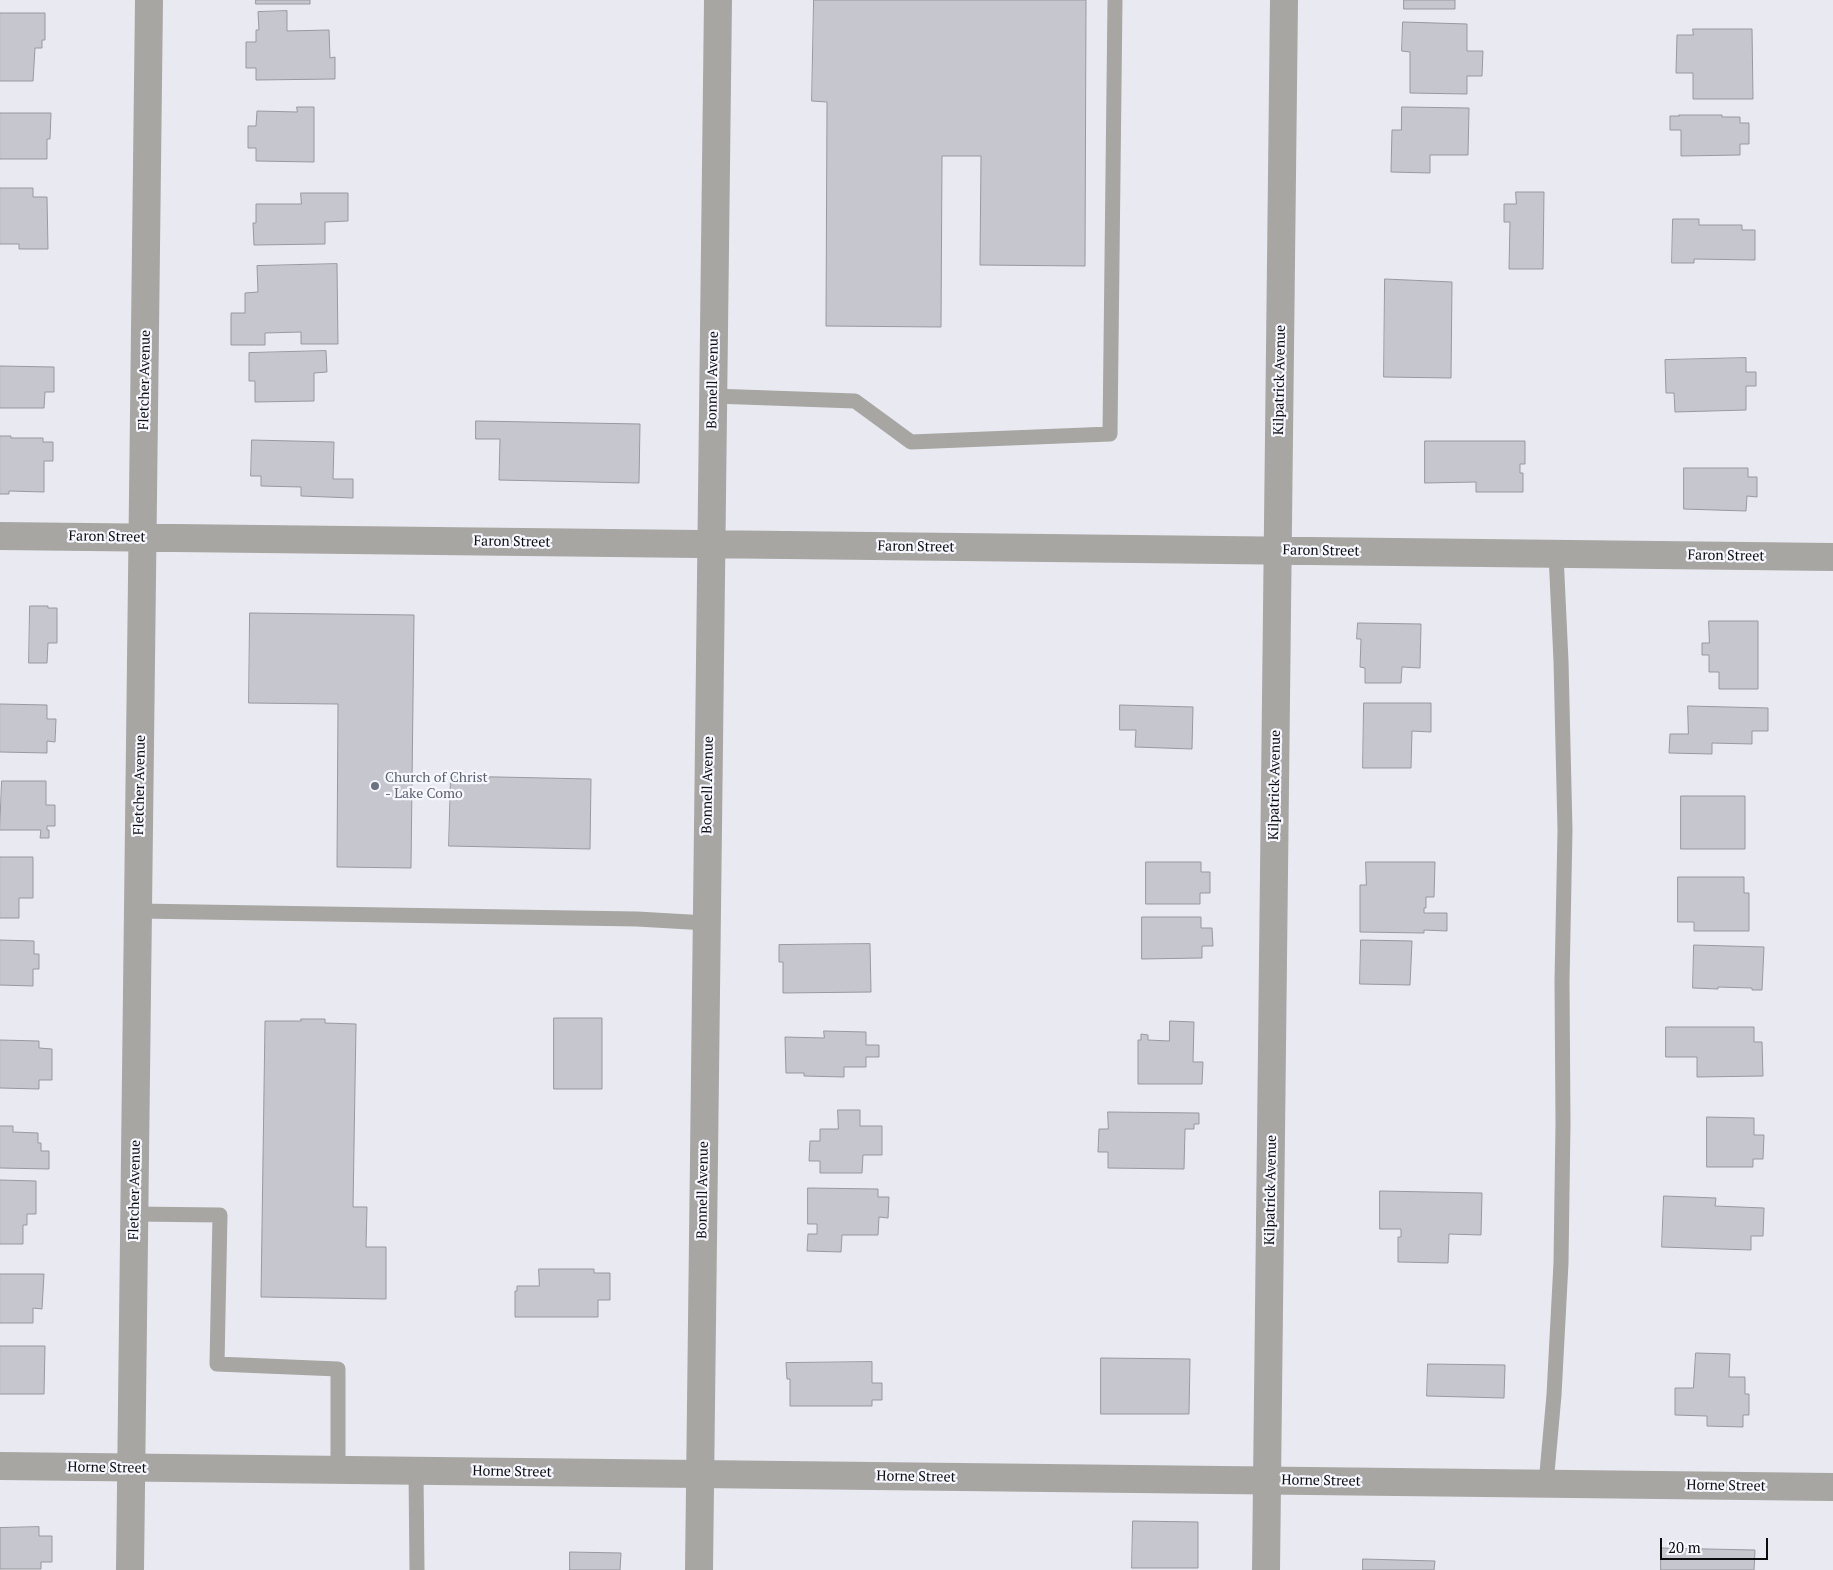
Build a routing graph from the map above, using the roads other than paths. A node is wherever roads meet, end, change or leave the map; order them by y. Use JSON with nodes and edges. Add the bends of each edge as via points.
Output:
{"nodes":[{"id":1,"x":149,"y":0,"type":"edge"},
{"id":2,"x":718,"y":0,"type":"edge"},
{"id":3,"x":1115,"y":0,"type":"edge"},
{"id":4,"x":1284,"y":0,"type":"edge"},
{"id":5,"x":713,"y":396,"type":"junction"},
{"id":6,"x":0,"y":536,"type":"edge"},
{"id":7,"x":143,"y":537,"type":"junction"},
{"id":8,"x":711,"y":544,"type":"junction"},
{"id":9,"x":1278,"y":551,"type":"junction"},
{"id":10,"x":1556,"y":554,"type":"junction"},
{"id":11,"x":1833,"y":557,"type":"edge"},
{"id":12,"x":138,"y":911,"type":"junction"},
{"id":13,"x":707,"y":923,"type":"junction"},
{"id":14,"x":134,"y":1214,"type":"junction"},
{"id":15,"x":0,"y":1466,"type":"edge"},
{"id":16,"x":131,"y":1468,"type":"junction"},
{"id":17,"x":338,"y":1470,"type":"junction"},
{"id":18,"x":416,"y":1471,"type":"junction"},
{"id":19,"x":700,"y":1474,"type":"junction"},
{"id":20,"x":1267,"y":1481,"type":"junction"},
{"id":21,"x":1546,"y":1484,"type":"junction"},
{"id":22,"x":1833,"y":1487,"type":"edge"},
{"id":23,"x":130,"y":1570,"type":"edge"},
{"id":24,"x":416,"y":1570,"type":"edge"},
{"id":25,"x":699,"y":1570,"type":"edge"},
{"id":26,"x":1266,"y":1570,"type":"edge"}],
"edges":[{"from":1,"to":7,"type":"street","name":"Fletcher Avenue"},
{"from":2,"to":5,"type":"street","name":"Bonnell Avenue"},
{"from":3,"to":5,"type":"lane","via":[[1110,434],[911,442],[855,401]]},
{"from":4,"to":9,"type":"street","name":"Kilpatrick Avenue"},
{"from":5,"to":8,"type":"street","name":"Bonnell Avenue"},
{"from":6,"to":7,"type":"street","name":"Faron Street"},
{"from":7,"to":8,"type":"street","name":"Faron Street"},
{"from":7,"to":12,"type":"street","name":"Fletcher Avenue"},
{"from":8,"to":9,"type":"street","name":"Faron Street"},
{"from":8,"to":13,"type":"street","name":"Bonnell Avenue"},
{"from":9,"to":10,"type":"street","name":"Faron Street"},
{"from":9,"to":20,"type":"street","name":"Kilpatrick Avenue"},
{"from":10,"to":11,"type":"street","name":"Faron Street"},
{"from":10,"to":21,"type":"lane","via":[[1565,830],[1563,1123],[1561,1262]]},
{"from":12,"to":13,"type":"lane","via":[[637,919]]},
{"from":12,"to":14,"type":"street","name":"Fletcher Avenue"},
{"from":13,"to":19,"type":"street","name":"Bonnell Avenue"},
{"from":14,"to":16,"type":"street","name":"Fletcher Avenue"},
{"from":14,"to":17,"type":"lane","via":[[220,1214],[217,1364],[338,1369]]},
{"from":15,"to":16,"type":"street","name":"Horne Street"},
{"from":16,"to":17,"type":"street","name":"Horne Street"},
{"from":16,"to":23,"type":"street","name":"Fletcher Avenue"},
{"from":17,"to":18,"type":"street","name":"Horne Street"},
{"from":18,"to":19,"type":"street","name":"Horne Street"},
{"from":18,"to":24,"type":"lane"},
{"from":19,"to":20,"type":"street","name":"Horne Street"},
{"from":19,"to":25,"type":"street","name":"Bonnell Avenue"},
{"from":20,"to":21,"type":"street","name":"Horne Street"},
{"from":20,"to":26,"type":"street","name":"Kilpatrick Avenue"},
{"from":21,"to":22,"type":"street","name":"Horne Street"}]}
